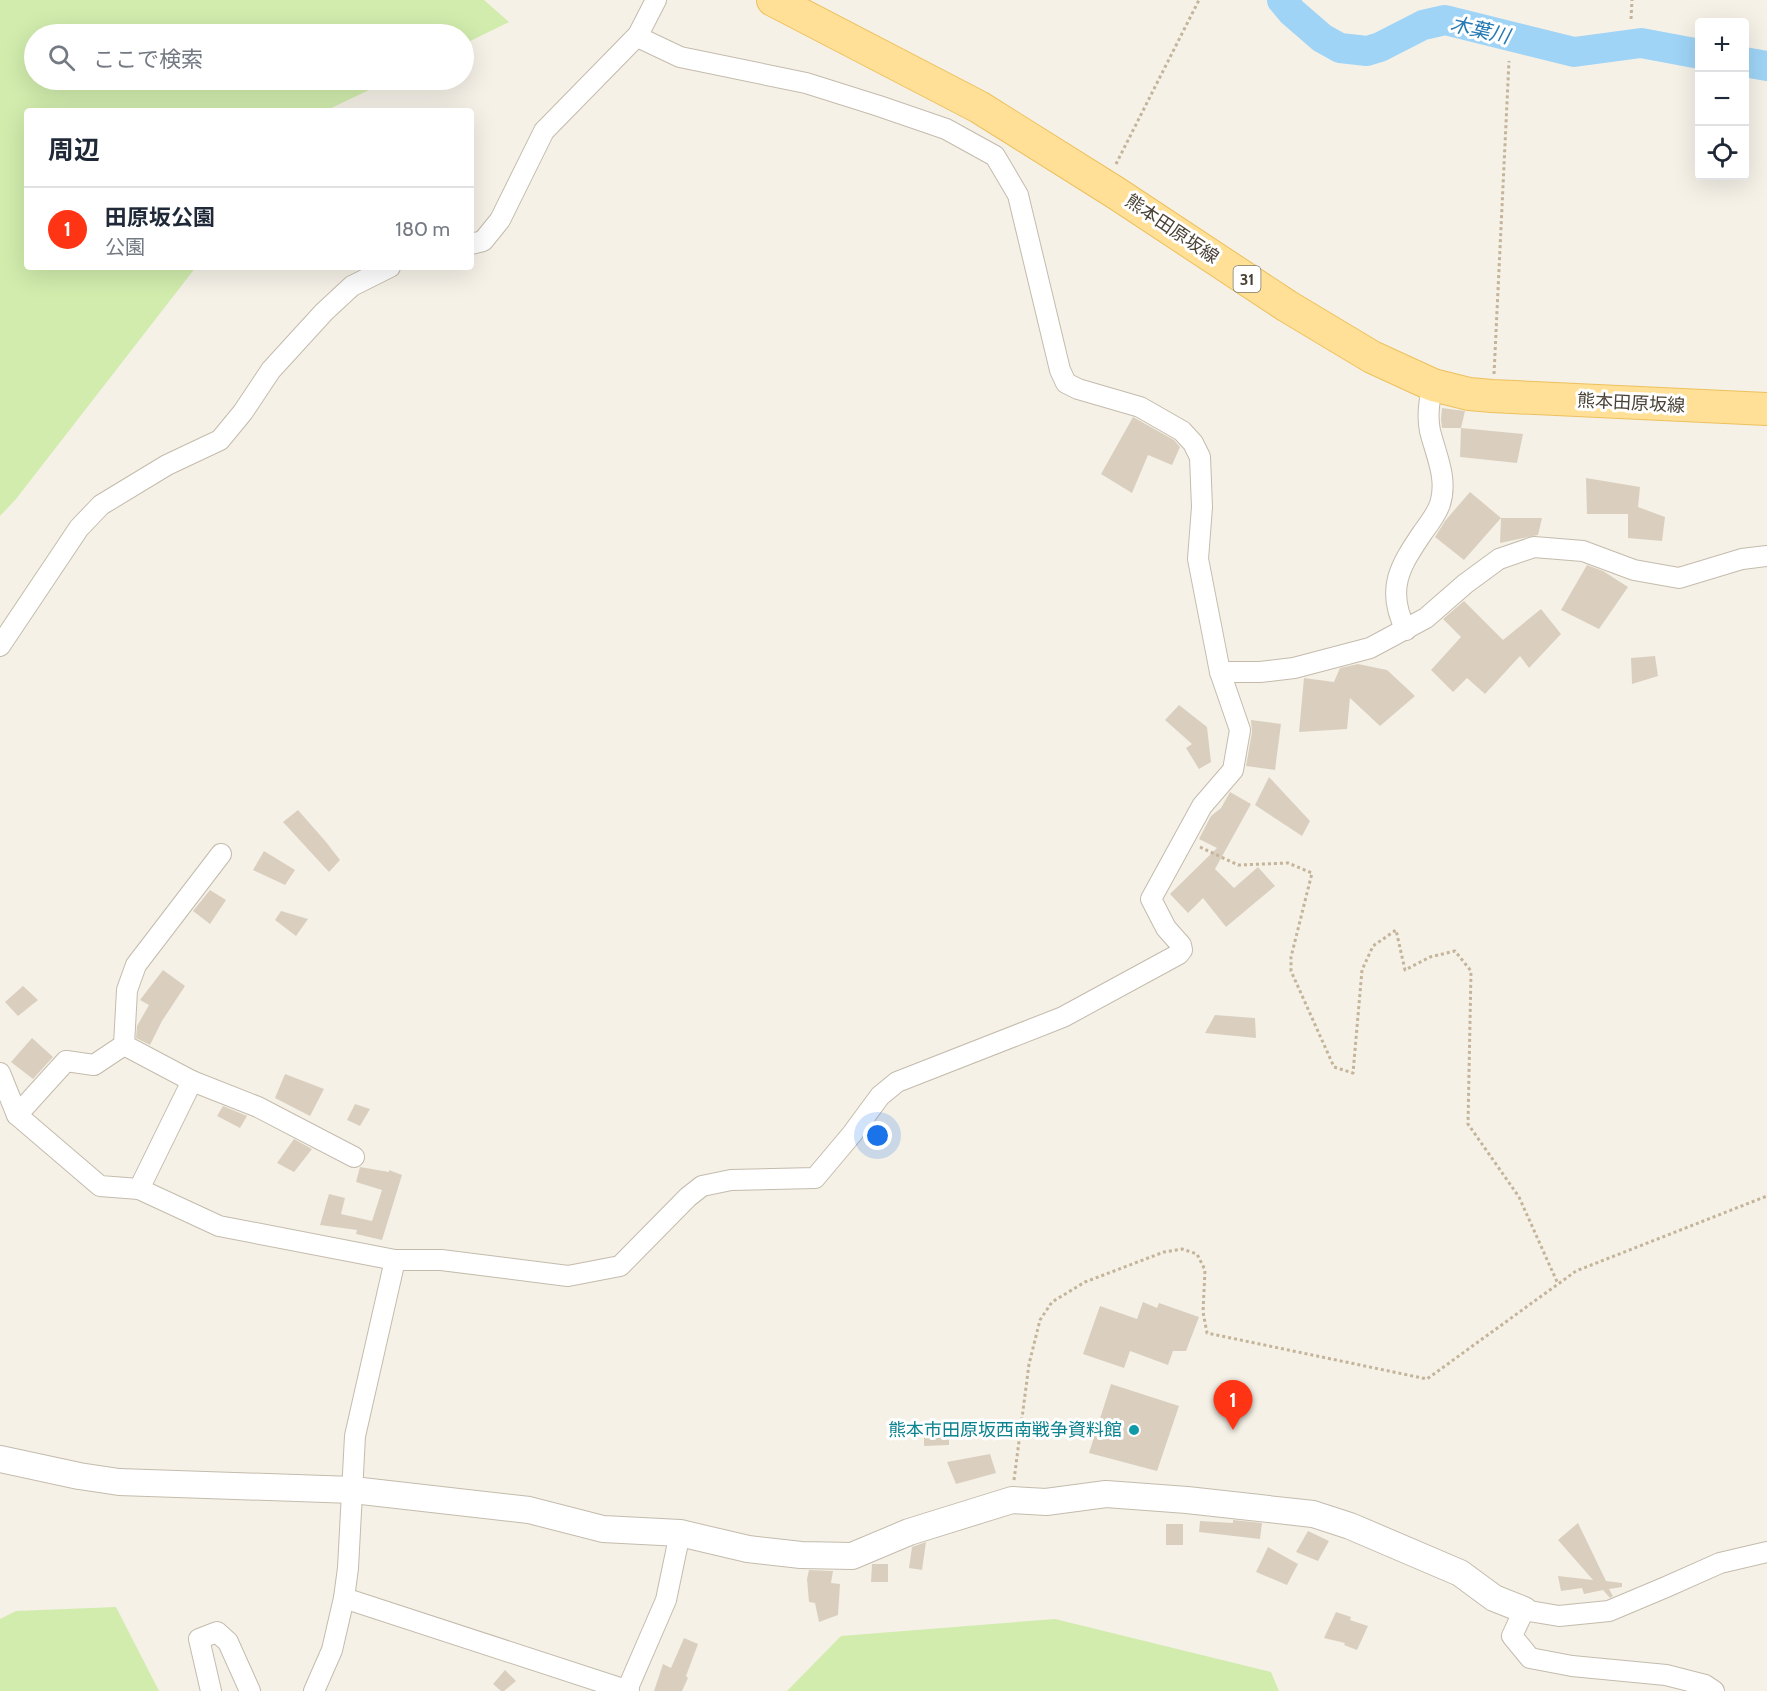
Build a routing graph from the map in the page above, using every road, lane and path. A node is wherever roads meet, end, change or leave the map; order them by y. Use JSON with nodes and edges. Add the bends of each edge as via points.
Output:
{"nodes":[{"id":1,"x":656,"y":0,"type":"edge"},
{"id":2,"x":773,"y":0,"type":"edge"},
{"id":3,"x":1199,"y":0,"type":"edge"},
{"id":4,"x":1632,"y":0,"type":"edge"},
{"id":5,"x":1631,"y":19,"type":"dead end"},
{"id":6,"x":638,"y":35,"type":"junction"},
{"id":7,"x":1509,"y":61,"type":"dead end"},
{"id":8,"x":1105,"y":185,"type":"junction"},
{"id":9,"x":474,"y":243,"type":"edge"},
{"id":10,"x":384,"y":270,"type":"edge"},
{"id":11,"x":1432,"y":385,"type":"junction"},
{"id":12,"x":1492,"y":396,"type":"junction"},
{"id":13,"x":1767,"y":409,"type":"edge"},
{"id":14,"x":1767,"y":556,"type":"edge"},
{"id":15,"x":1406,"y":630,"type":"junction"},
{"id":16,"x":0,"y":646,"type":"edge"},
{"id":17,"x":1220,"y":672,"type":"junction"},
{"id":18,"x":1182,"y":839,"type":"junction"},
{"id":19,"x":221,"y":854,"type":"dead end"},
{"id":20,"x":124,"y":1045,"type":"junction"},
{"id":21,"x":0,"y":1073,"type":"edge"},
{"id":22,"x":192,"y":1081,"type":"junction"},
{"id":23,"x":17,"y":1115,"type":"junction"},
{"id":24,"x":354,"y":1157,"type":"dead end"},
{"id":25,"x":139,"y":1189,"type":"junction"},
{"id":26,"x":1767,"y":1196,"type":"edge"},
{"id":27,"x":395,"y":1260,"type":"junction"},
{"id":28,"x":1558,"y":1284,"type":"junction"},
{"id":29,"x":0,"y":1459,"type":"edge"},
{"id":30,"x":353,"y":1490,"type":"junction"},
{"id":31,"x":1012,"y":1500,"type":"junction"},
{"id":32,"x":680,"y":1533,"type":"junction"},
{"id":33,"x":1767,"y":1552,"type":"edge"},
{"id":34,"x":344,"y":1598,"type":"junction"},
{"id":35,"x":1524,"y":1610,"type":"junction"},
{"id":36,"x":628,"y":1690,"type":"edge"},
{"id":37,"x":211,"y":1691,"type":"edge"},
{"id":38,"x":250,"y":1691,"type":"edge"},
{"id":39,"x":314,"y":1691,"type":"edge"},
{"id":40,"x":1714,"y":1691,"type":"edge"}],
"edges":[{"from":1,"to":6,"type":"street"},
{"from":2,"to":8,"type":"main road","name":"熊本田原坂線","number":"31","via":[[979,106]]},
{"from":3,"to":8,"type":"path"},
{"from":4,"to":5,"type":"path"},
{"from":6,"to":9,"type":"street","via":[[544,131],[500,220],[483,241]]},
{"from":6,"to":17,"type":"street","via":[[680,57],[806,83],[879,106],[946,129],[995,156],[1018,195],[1066,383],[1140,407],[1182,431],[1200,457],[1198,559]]},
{"from":7,"to":12,"type":"path"},
{"from":8,"to":11,"type":"main road","name":"熊本田原坂線","number":"31","via":[[1287,306],[1372,357]]},
{"from":10,"to":16,"type":"street","via":[[352,286],[324,312],[271,370],[220,440],[167,465],[101,505],[79,528]]},
{"from":11,"to":12,"type":"main road","name":"熊本田原坂線","number":"31"},
{"from":11,"to":15,"type":"street","via":[[1430,430],[1443,482],[1440,504],[1399,572],[1396,593]]},
{"from":12,"to":13,"type":"main road","name":"熊本田原坂線","number":"31"},
{"from":14,"to":15,"type":"street","via":[[1742,559],[1678,578],[1634,570],[1583,552],[1534,547],[1499,559]]},
{"from":15,"to":17,"type":"street","via":[[1371,648],[1294,668]]},
{"from":17,"to":18,"type":"street","via":[[1239,730],[1233,770],[1202,806]]},
{"from":18,"to":27,"type":"street","via":[[1150,899],[1181,945],[1179,954],[1063,1017],[897,1082],[880,1096],[815,1178],[731,1180],[702,1186],[620,1266],[568,1276],[441,1260]]},
{"from":18,"to":28,"type":"path","via":[[1238,865],[1288,863],[1312,873],[1291,971],[1334,1067],[1353,1073],[1362,970],[1373,946],[1396,930],[1405,970],[1430,957],[1455,951],[1470,971],[1468,1124],[1519,1197]]},
{"from":19,"to":20,"type":"street","via":[[136,965],[127,990]]},
{"from":20,"to":22,"type":"street"},
{"from":20,"to":23,"type":"street","via":[[94,1065],[66,1061]]},
{"from":21,"to":23,"type":"street"},
{"from":22,"to":24,"type":"street","via":[[258,1107]]},
{"from":22,"to":25,"type":"street"},
{"from":23,"to":25,"type":"street","via":[[100,1186]]},
{"from":25,"to":27,"type":"street","via":[[219,1226]]},
{"from":26,"to":28,"type":"path","via":[[1576,1270]]},
{"from":27,"to":30,"type":"street","via":[[355,1436]]},
{"from":28,"to":31,"type":"path","via":[[1427,1379],[1207,1333],[1203,1312],[1205,1270],[1197,1254],[1182,1249],[1084,1282],[1052,1302],[1040,1320],[1029,1364]]},
{"from":29,"to":30,"type":"street","via":[[119,1482]]},
{"from":30,"to":32,"type":"street","via":[[529,1510],[603,1529]]},
{"from":30,"to":34,"type":"street"},
{"from":31,"to":32,"type":"street","via":[[909,1532],[852,1556],[748,1549]]},
{"from":31,"to":35,"type":"street","via":[[1046,1502],[1106,1494],[1313,1514],[1460,1574],[1494,1598]]},
{"from":32,"to":36,"type":"street","via":[[666,1600]]},
{"from":33,"to":35,"type":"street","via":[[1720,1563],[1609,1611],[1559,1616]]},
{"from":34,"to":36,"type":"street"},
{"from":34,"to":39,"type":"street","via":[[332,1650]]},
{"from":35,"to":40,"type":"street","via":[[1512,1636],[1530,1658],[1666,1675]]},
{"from":37,"to":38,"type":"street","via":[[199,1639],[217,1632],[228,1642]]}]}
